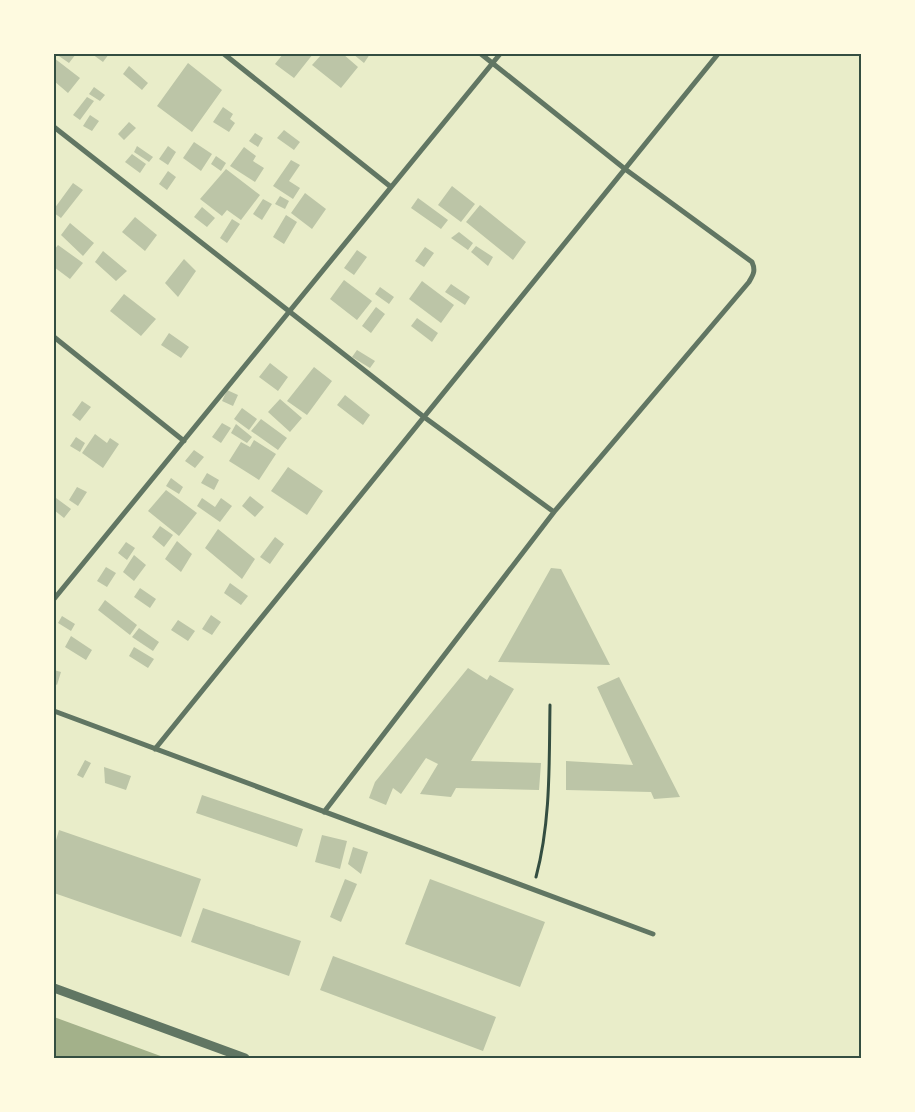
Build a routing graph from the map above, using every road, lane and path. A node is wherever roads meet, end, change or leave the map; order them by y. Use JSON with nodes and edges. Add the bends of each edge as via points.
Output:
{"nodes":[{"id":1,"x":224,"y":54,"type":"edge"},
{"id":2,"x":481,"y":54,"type":"edge"},
{"id":3,"x":500,"y":54,"type":"edge"},
{"id":4,"x":718,"y":54,"type":"edge"},
{"id":5,"x":492,"y":63,"type":"junction"},
{"id":6,"x":54,"y":127,"type":"edge"},
{"id":7,"x":625,"y":169,"type":"junction"},
{"id":8,"x":391,"y":187,"type":"junction"},
{"id":9,"x":289,"y":311,"type":"junction"},
{"id":10,"x":54,"y":337,"type":"edge"},
{"id":11,"x":424,"y":416,"type":"junction"},
{"id":12,"x":184,"y":441,"type":"junction"},
{"id":13,"x":554,"y":512,"type":"junction"},
{"id":14,"x":54,"y":600,"type":"edge"},
{"id":15,"x":550,"y":705,"type":"dead end"},
{"id":16,"x":54,"y":711,"type":"edge"},
{"id":17,"x":155,"y":748,"type":"junction"},
{"id":18,"x":324,"y":812,"type":"junction"},
{"id":19,"x":533,"y":889,"type":"junction"},
{"id":20,"x":653,"y":934,"type":"dead end"},
{"id":21,"x":54,"y":988,"type":"edge"},
{"id":22,"x":245,"y":1058,"type":"edge"}],
"edges":[{"from":1,"to":8,"type":"street"},
{"from":2,"to":5,"type":"street"},
{"from":3,"to":5,"type":"street"},
{"from":4,"to":7,"type":"street"},
{"from":5,"to":7,"type":"street"},
{"from":5,"to":8,"type":"street"},
{"from":6,"to":9,"type":"street"},
{"from":7,"to":11,"type":"street"},
{"from":7,"to":13,"type":"street","via":[[752,262],[755,268],[749,282]]},
{"from":8,"to":9,"type":"street"},
{"from":9,"to":11,"type":"street"},
{"from":9,"to":12,"type":"street"},
{"from":10,"to":12,"type":"street"},
{"from":11,"to":13,"type":"street"},
{"from":11,"to":17,"type":"street"},
{"from":12,"to":14,"type":"street"},
{"from":13,"to":18,"type":"street"},
{"from":15,"to":19,"type":"path","via":[[548,793],[541,858]]},
{"from":16,"to":17,"type":"street"},
{"from":17,"to":18,"type":"street"},
{"from":18,"to":19,"type":"street"},
{"from":19,"to":20,"type":"street"},
{"from":21,"to":22,"type":"street"}]}
